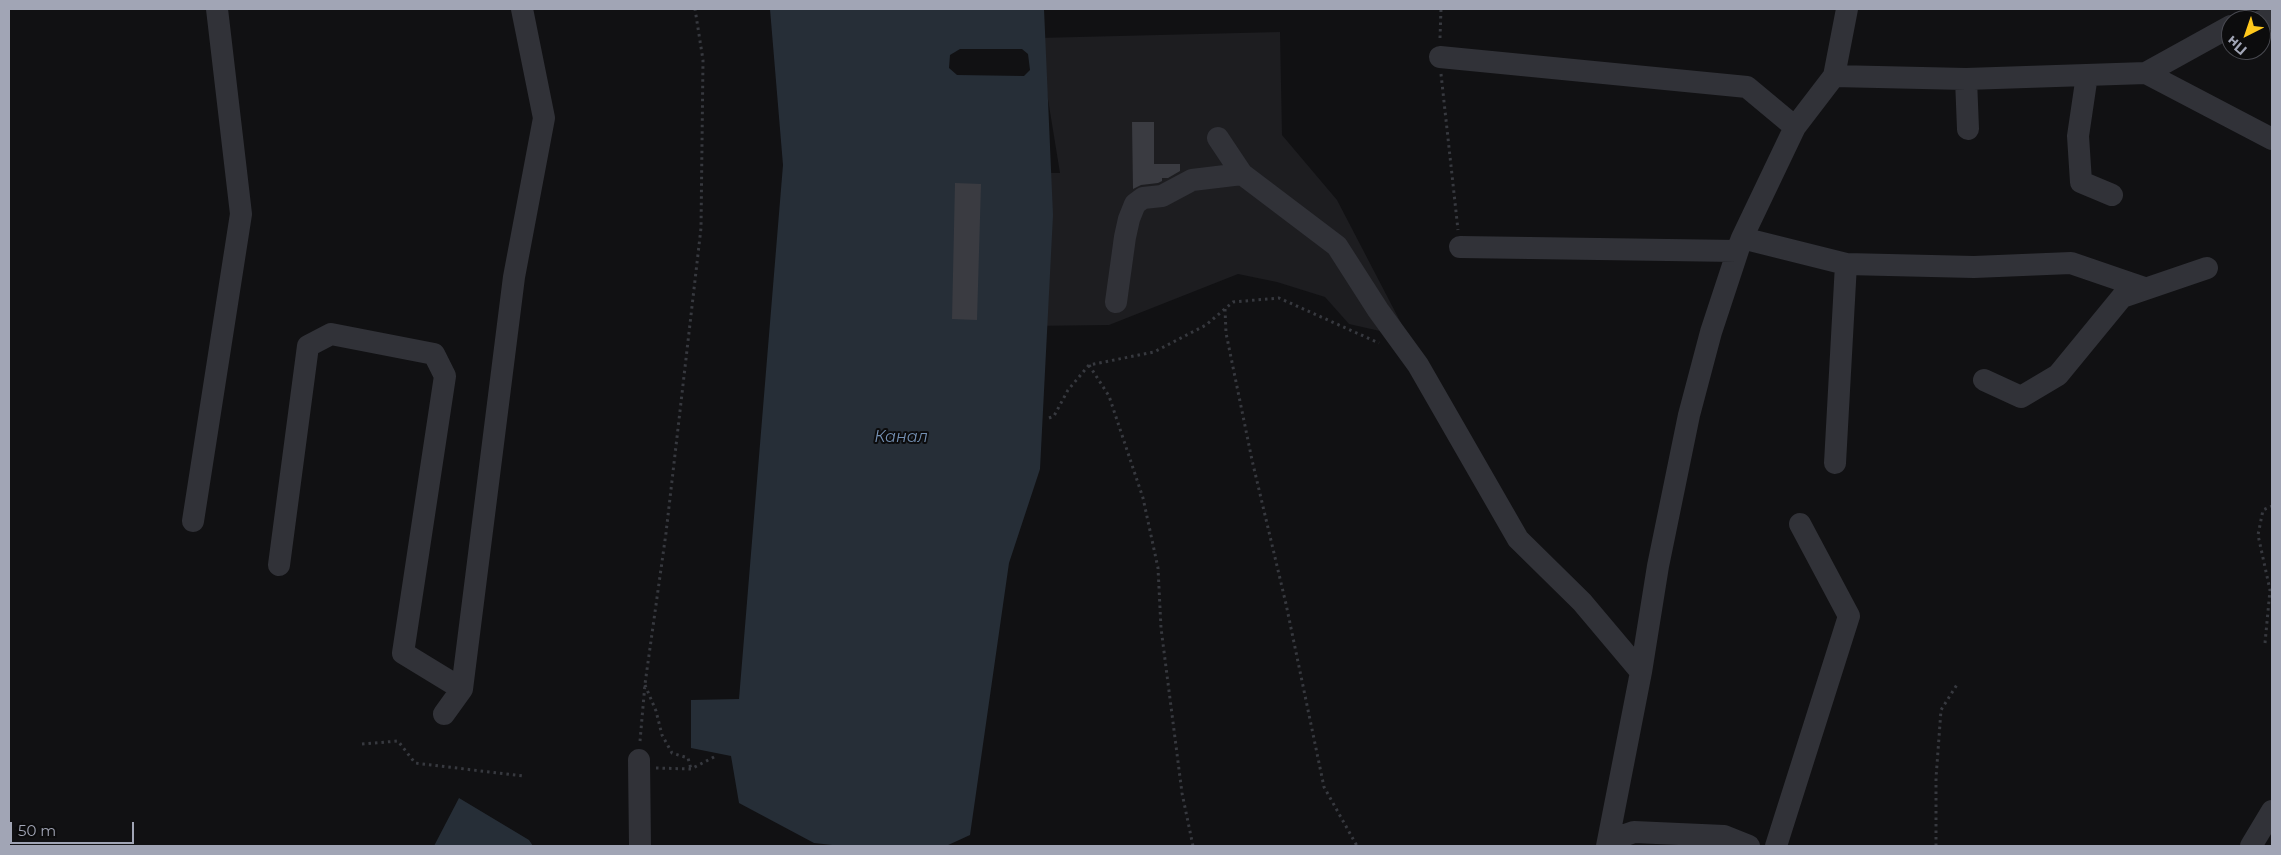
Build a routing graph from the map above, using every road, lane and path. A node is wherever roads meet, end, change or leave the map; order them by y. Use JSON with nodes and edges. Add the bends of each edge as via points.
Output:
{"nodes":[{"id":1,"x":217,"y":9,"type":"edge"},
{"id":2,"x":522,"y":9,"type":"edge"},
{"id":3,"x":695,"y":9,"type":"edge"},
{"id":4,"x":1441,"y":9,"type":"edge"},
{"id":5,"x":1847,"y":9,"type":"edge"},
{"id":6,"x":2221,"y":32,"type":"edge"},
{"id":7,"x":1440,"y":58,"type":"junction"},
{"id":8,"x":2146,"y":73,"type":"junction"},
{"id":9,"x":2087,"y":75,"type":"junction"},
{"id":10,"x":1834,"y":76,"type":"junction"},
{"id":11,"x":1966,"y":78,"type":"junction"},
{"id":12,"x":1795,"y":127,"type":"junction"},
{"id":13,"x":1968,"y":129,"type":"dead end"},
{"id":14,"x":1218,"y":138,"type":"dead end"},
{"id":15,"x":2272,"y":139,"type":"edge"},
{"id":16,"x":1242,"y":174,"type":"junction"},
{"id":17,"x":2112,"y":195,"type":"dead end"},
{"id":18,"x":1740,"y":245,"type":"junction"},
{"id":19,"x":1460,"y":247,"type":"joint"},
{"id":20,"x":1846,"y":264,"type":"junction"},
{"id":21,"x":2208,"y":268,"type":"dead end"},
{"id":22,"x":2144,"y":288,"type":"junction"},
{"id":23,"x":1116,"y":302,"type":"dead end"},
{"id":24,"x":1225,"y":309,"type":"junction"},
{"id":25,"x":1382,"y":344,"type":"dead end"},
{"id":26,"x":1090,"y":365,"type":"junction"},
{"id":27,"x":1984,"y":380,"type":"dead end"},
{"id":28,"x":1049,"y":418,"type":"dead end"},
{"id":29,"x":1835,"y":463,"type":"dead end"},
{"id":30,"x":2272,"y":506,"type":"edge"},
{"id":31,"x":193,"y":521,"type":"dead end"},
{"id":32,"x":1800,"y":524,"type":"dead end"},
{"id":33,"x":279,"y":565,"type":"dead end"},
{"id":34,"x":2265,"y":643,"type":"dead end"},
{"id":35,"x":1641,"y":672,"type":"junction"},
{"id":36,"x":1958,"y":683,"type":"dead end"},
{"id":37,"x":645,"y":684,"type":"junction"},
{"id":38,"x":462,"y":689,"type":"junction"},
{"id":39,"x":444,"y":714,"type":"dead end"},
{"id":40,"x":362,"y":744,"type":"dead end"},
{"id":41,"x":716,"y":756,"type":"dead end"},
{"id":42,"x":638,"y":764,"type":"junction"},
{"id":43,"x":691,"y":769,"type":"junction"},
{"id":44,"x":523,"y":776,"type":"dead end"},
{"id":45,"x":2272,"y":811,"type":"edge"},
{"id":46,"x":1608,"y":844,"type":"edge"},
{"id":47,"x":640,"y":846,"type":"edge"},
{"id":48,"x":1193,"y":846,"type":"edge"},
{"id":49,"x":1357,"y":846,"type":"edge"},
{"id":50,"x":1749,"y":846,"type":"edge"},
{"id":51,"x":1776,"y":846,"type":"edge"},
{"id":52,"x":1936,"y":846,"type":"edge"},
{"id":53,"x":2251,"y":846,"type":"edge"}],
"edges":[{"from":1,"to":31,"type":"street","via":[[241,214]]},
{"from":2,"to":38,"type":"street","via":[[544,118],[514,277]]},
{"from":3,"to":37,"type":"path","via":[[703,60],[701,228]]},
{"from":4,"to":7,"type":"path"},
{"from":5,"to":10,"type":"street"},
{"from":6,"to":8,"type":"street"},
{"from":7,"to":12,"type":"street","via":[[1747,88]]},
{"from":7,"to":19,"type":"path"},
{"from":8,"to":9,"type":"street"},
{"from":8,"to":15,"type":"street"},
{"from":9,"to":11,"type":"street"},
{"from":9,"to":17,"type":"street","via":[[2078,136],[2081,182]]},
{"from":10,"to":11,"type":"street"},
{"from":10,"to":12,"type":"street"},
{"from":11,"to":13,"type":"street"},
{"from":12,"to":18,"type":"street"},
{"from":14,"to":16,"type":"street"},
{"from":16,"to":23,"type":"street","via":[[1192,180],[1162,196],[1143,198],[1135,204],[1128,219]]},
{"from":16,"to":35,"type":"street","via":[[1337,246],[1418,365],[1518,539],[1582,602]]},
{"from":18,"to":19,"type":"street"},
{"from":18,"to":20,"type":"street"},
{"from":18,"to":35,"type":"street","via":[[1711,332],[1689,415],[1658,566]]},
{"from":20,"to":22,"type":"street","via":[[1974,267],[2071,263]]},
{"from":20,"to":29,"type":"street"},
{"from":21,"to":22,"type":"street"},
{"from":22,"to":27,"type":"street","via":[[2122,297],[2058,376],[2021,396]]},
{"from":24,"to":25,"type":"path","via":[[1233,302],[1279,298]]},
{"from":24,"to":26,"type":"path","via":[[1206,326],[1154,352]]},
{"from":24,"to":49,"type":"path","via":[[1226,333],[1252,460],[1324,787]]},
{"from":26,"to":28,"type":"path","via":[[1068,390],[1054,416]]},
{"from":26,"to":48,"type":"path","via":[[1109,396],[1144,498],[1158,568],[1161,628],[1182,793]]},
{"from":30,"to":34,"type":"path","via":[[2263,510],[2258,536],[2270,590]]},
{"from":32,"to":51,"type":"street","via":[[1849,616]]},
{"from":33,"to":38,"type":"street","via":[[308,346],[331,334],[434,354],[445,376],[402,653]]},
{"from":35,"to":46,"type":"street"},
{"from":36,"to":52,"type":"path","via":[[1941,710]]},
{"from":37,"to":42,"type":"path"},
{"from":37,"to":43,"type":"path","via":[[662,735],[672,753],[688,758]]},
{"from":38,"to":39,"type":"street"},
{"from":40,"to":44,"type":"path","via":[[398,741],[415,763]]},
{"from":41,"to":43,"type":"path"},
{"from":42,"to":43,"type":"path"},
{"from":42,"to":47,"type":"street"},
{"from":45,"to":53,"type":"street"},
{"from":46,"to":50,"type":"street","via":[[1634,832],[1724,836]]}]}
